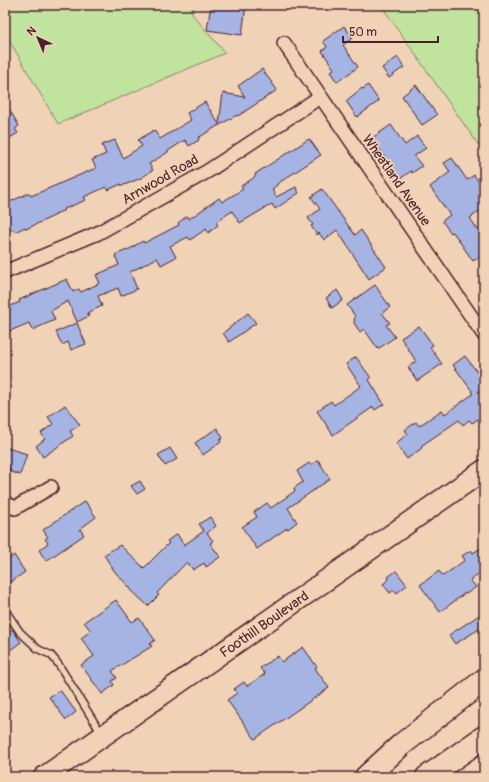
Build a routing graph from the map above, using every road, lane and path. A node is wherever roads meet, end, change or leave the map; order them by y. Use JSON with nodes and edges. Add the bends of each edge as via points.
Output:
{"nodes":[{"id":1,"x":284,"y":43,"type":"dead end"},
{"id":2,"x":320,"y":97,"type":"junction"},
{"id":3,"x":5,"y":272,"type":"edge"},
{"id":4,"x":484,"y":335,"type":"edge"},
{"id":5,"x":484,"y":470,"type":"edge"},
{"id":6,"x":51,"y":487,"type":"dead end"},
{"id":7,"x":5,"y":503,"type":"edge"},
{"id":8,"x":5,"y":610,"type":"edge"},
{"id":9,"x":484,"y":680,"type":"edge"},
{"id":10,"x":103,"y":736,"type":"junction"},
{"id":11,"x":484,"y":737,"type":"edge"},
{"id":12,"x":44,"y":777,"type":"edge"},
{"id":13,"x":366,"y":777,"type":"edge"},
{"id":14,"x":427,"y":777,"type":"edge"}],
"edges":[{"from":1,"to":2,"type":"street","name":"Wheatland Avenue"},
{"from":2,"to":3,"type":"street","name":"Arnwood Road","via":[[208,171],[98,233]]},
{"from":2,"to":4,"type":"street","name":"Wheatland Avenue"},
{"from":5,"to":10,"type":"main road","name":"Foothill Boulevard"},
{"from":6,"to":7,"type":"street","via":[[15,508]]},
{"from":8,"to":10,"type":"lane","via":[[20,632],[38,649],[51,655],[59,665]]},
{"from":9,"to":13,"type":"highway","via":[[401,745]]},
{"from":10,"to":12,"type":"main road","name":"Foothill Boulevard"},
{"from":11,"to":14,"type":"highway"}]}
